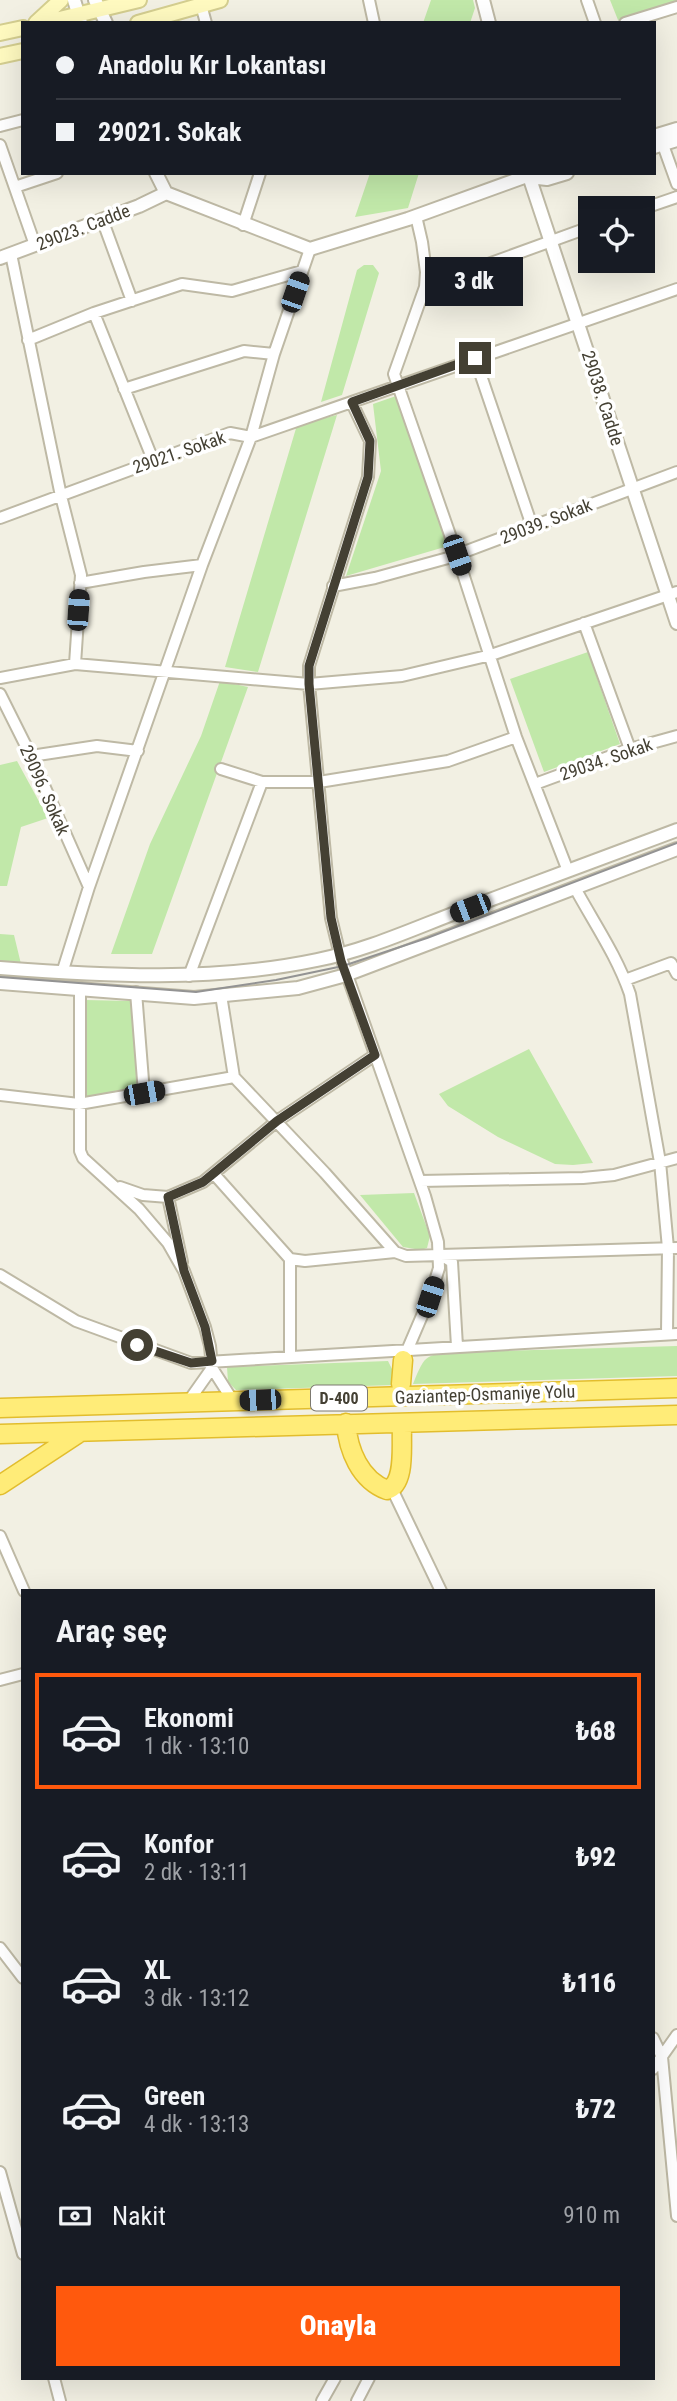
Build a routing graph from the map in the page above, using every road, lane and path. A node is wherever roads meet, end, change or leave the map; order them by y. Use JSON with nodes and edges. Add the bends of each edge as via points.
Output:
{"nodes":[{"id":1,"x":61,"y":0,"type":"edge"},
{"id":2,"x":137,"y":0,"type":"edge"},
{"id":3,"x":220,"y":0,"type":"edge"},
{"id":4,"x":369,"y":0,"type":"edge"},
{"id":5,"x":587,"y":0,"type":"edge"},
{"id":6,"x":486,"y":1,"type":"edge"},
{"id":7,"x":201,"y":5,"type":"junction"},
{"id":8,"x":677,"y":8,"type":"edge"},
{"id":9,"x":100,"y":11,"type":"edge"},
{"id":10,"x":78,"y":12,"type":"edge"},
{"id":11,"x":38,"y":21,"type":"edge"},
{"id":12,"x":49,"y":21,"type":"edge"},
{"id":13,"x":145,"y":21,"type":"edge"},
{"id":14,"x":205,"y":21,"type":"edge"},
{"id":15,"x":374,"y":21,"type":"edge"},
{"id":16,"x":489,"y":21,"type":"edge"},
{"id":17,"x":594,"y":21,"type":"edge"},
{"id":18,"x":632,"y":21,"type":"edge"},
{"id":19,"x":21,"y":28,"type":"edge"},
{"id":20,"x":0,"y":33,"type":"edge"},
{"id":21,"x":21,"y":51,"type":"edge"},
{"id":22,"x":0,"y":56,"type":"edge"},
{"id":23,"x":21,"y":121,"type":"edge"},
{"id":24,"x":0,"y":126,"type":"edge"},
{"id":25,"x":677,"y":129,"type":"edge"},
{"id":26,"x":677,"y":141,"type":"edge"},
{"id":27,"x":657,"y":143,"type":"edge"},
{"id":28,"x":0,"y":145,"type":"edge"},
{"id":29,"x":51,"y":175,"type":"edge"},
{"id":30,"x":157,"y":175,"type":"edge"},
{"id":31,"x":259,"y":175,"type":"edge"},
{"id":32,"x":531,"y":175,"type":"edge"},
{"id":33,"x":560,"y":175,"type":"edge"},
{"id":34,"x":677,"y":184,"type":"edge"},
{"id":35,"x":15,"y":187,"type":"junction"},
{"id":36,"x":166,"y":193,"type":"junction"},
{"id":37,"x":677,"y":197,"type":"edge"},
{"id":38,"x":655,"y":205,"type":"edge"},
{"id":39,"x":416,"y":216,"type":"junction"},
{"id":40,"x":102,"y":219,"type":"junction"},
{"id":41,"x":243,"y":225,"type":"junction"},
{"id":42,"x":578,"y":231,"type":"edge"},
{"id":43,"x":550,"y":240,"type":"junction"},
{"id":44,"x":35,"y":245,"type":"junction"},
{"id":45,"x":310,"y":249,"type":"junction"},
{"id":46,"x":5,"y":256,"type":"edge"},
{"id":47,"x":302,"y":271,"type":"junction"},
{"id":48,"x":425,"y":287,"type":"junction"},
{"id":49,"x":677,"y":289,"type":"edge"},
{"id":50,"x":132,"y":301,"type":"junction"},
{"id":51,"x":94,"y":313,"type":"junction"},
{"id":52,"x":578,"y":324,"type":"junction"},
{"id":53,"x":28,"y":340,"type":"junction"},
{"id":54,"x":274,"y":354,"type":"junction"},
{"id":55,"x":475,"y":358,"type":"junction"},
{"id":56,"x":399,"y":386,"type":"junction"},
{"id":57,"x":124,"y":389,"type":"junction"},
{"id":58,"x":352,"y":402,"type":"junction"},
{"id":59,"x":251,"y":437,"type":"junction"},
{"id":60,"x":153,"y":460,"type":"junction"},
{"id":61,"x":677,"y":472,"type":"edge"},
{"id":62,"x":632,"y":488,"type":"junction"},
{"id":63,"x":61,"y":496,"type":"junction"},
{"id":64,"x":0,"y":518,"type":"edge"},
{"id":65,"x":532,"y":526,"type":"junction"},
{"id":66,"x":457,"y":555,"type":"junction"},
{"id":67,"x":202,"y":565,"type":"junction"},
{"id":68,"x":80,"y":583,"type":"junction"},
{"id":69,"x":333,"y":586,"type":"junction"},
{"id":70,"x":672,"y":593,"type":"edge"},
{"id":71,"x":584,"y":623,"type":"junction"},
{"id":72,"x":677,"y":623,"type":"edge"},
{"id":73,"x":491,"y":655,"type":"junction"},
{"id":74,"x":75,"y":664,"type":"junction"},
{"id":75,"x":166,"y":671,"type":"junction"},
{"id":76,"x":0,"y":678,"type":"edge"},
{"id":77,"x":309,"y":684,"type":"junction"},
{"id":78,"x":0,"y":694,"type":"edge"},
{"id":79,"x":677,"y":736,"type":"edge"},
{"id":80,"x":516,"y":737,"type":"junction"},
{"id":81,"x":630,"y":749,"type":"junction"},
{"id":82,"x":138,"y":751,"type":"junction"},
{"id":83,"x":31,"y":756,"type":"junction"},
{"id":84,"x":221,"y":769,"type":"dead end"},
{"id":85,"x":262,"y":782,"type":"junction"},
{"id":86,"x":318,"y":782,"type":"junction"},
{"id":87,"x":535,"y":784,"type":"junction"},
{"id":88,"x":677,"y":830,"type":"edge"},
{"id":89,"x":677,"y":849,"type":"edge"},
{"id":90,"x":568,"y":871,"type":"junction"},
{"id":91,"x":89,"y":887,"type":"junction"},
{"id":92,"x":575,"y":888,"type":"junction"},
{"id":93,"x":340,"y":955,"type":"junction"},
{"id":94,"x":0,"y":968,"type":"edge"},
{"id":95,"x":62,"y":973,"type":"junction"},
{"id":96,"x":677,"y":974,"type":"edge"},
{"id":97,"x":346,"y":975,"type":"junction"},
{"id":98,"x":189,"y":976,"type":"junction"},
{"id":99,"x":625,"y":979,"type":"junction"},
{"id":100,"x":0,"y":983,"type":"edge"},
{"id":101,"x":80,"y":988,"type":"junction"},
{"id":102,"x":136,"y":992,"type":"junction"},
{"id":103,"x":221,"y":995,"type":"junction"},
{"id":104,"x":375,"y":1055,"type":"junction"},
{"id":105,"x":234,"y":1077,"type":"junction"},
{"id":106,"x":144,"y":1093,"type":"junction"},
{"id":107,"x":0,"y":1096,"type":"edge"},
{"id":108,"x":79,"y":1104,"type":"junction"},
{"id":109,"x":277,"y":1121,"type":"junction"},
{"id":110,"x":677,"y":1158,"type":"edge"},
{"id":111,"x":660,"y":1162,"type":"junction"},
{"id":112,"x":214,"y":1174,"type":"junction"},
{"id":113,"x":420,"y":1181,"type":"junction"},
{"id":114,"x":112,"y":1184,"type":"junction"},
{"id":115,"x":168,"y":1197,"type":"junction"},
{"id":116,"x":673,"y":1248,"type":"edge"},
{"id":117,"x":395,"y":1252,"type":"junction"},
{"id":118,"x":439,"y":1254,"type":"junction"},
{"id":119,"x":290,"y":1259,"type":"junction"},
{"id":120,"x":184,"y":1271,"type":"junction"},
{"id":121,"x":0,"y":1275,"type":"edge"},
{"id":122,"x":672,"y":1334,"type":"edge"},
{"id":123,"x":457,"y":1346,"type":"junction"},
{"id":124,"x":290,"y":1355,"type":"junction"},
{"id":125,"x":405,"y":1355,"type":"junction"},
{"id":126,"x":212,"y":1364,"type":"junction"},
{"id":127,"x":401,"y":1384,"type":"dead end"},
{"id":128,"x":677,"y":1388,"type":"edge"},
{"id":129,"x":0,"y":1397,"type":"edge"},
{"id":130,"x":233,"y":1401,"type":"junction"},
{"id":131,"x":188,"y":1402,"type":"junction"},
{"id":132,"x":19,"y":1407,"type":"junction"},
{"id":133,"x":0,"y":1408,"type":"edge"},
{"id":134,"x":677,"y":1415,"type":"edge"},
{"id":135,"x":346,"y":1423,"type":"junction"},
{"id":136,"x":402,"y":1430,"type":"dead end"},
{"id":137,"x":81,"y":1432,"type":"junction"},
{"id":138,"x":0,"y":1434,"type":"edge"},
{"id":139,"x":0,"y":1485,"type":"edge"},
{"id":140,"x":392,"y":1489,"type":"junction"},
{"id":141,"x":0,"y":1536,"type":"edge"},
{"id":142,"x":23,"y":1589,"type":"edge"},
{"id":143,"x":440,"y":1589,"type":"edge"},
{"id":144,"x":21,"y":1675,"type":"edge"},
{"id":145,"x":0,"y":1680,"type":"edge"},
{"id":146,"x":0,"y":1948,"type":"edge"},
{"id":147,"x":21,"y":1975,"type":"edge"},
{"id":148,"x":677,"y":2035,"type":"edge"},
{"id":149,"x":655,"y":2042,"type":"edge"},
{"id":150,"x":663,"y":2057,"type":"junction"},
{"id":151,"x":655,"y":2067,"type":"edge"},
{"id":152,"x":0,"y":2172,"type":"edge"},
{"id":153,"x":677,"y":2216,"type":"edge"},
{"id":154,"x":21,"y":2247,"type":"edge"},
{"id":155,"x":55,"y":2380,"type":"edge"},
{"id":156,"x":334,"y":2380,"type":"edge"},
{"id":157,"x":368,"y":2380,"type":"edge"},
{"id":158,"x":60,"y":2401,"type":"edge"},
{"id":159,"x":322,"y":2401,"type":"edge"},
{"id":160,"x":357,"y":2401,"type":"edge"}],
"edges":[{"from":1,"to":11,"type":"main road"},
{"from":2,"to":9,"type":"main road"},
{"from":3,"to":7,"type":"main road"},
{"from":4,"to":15,"type":"street"},
{"from":5,"to":17,"type":"street"},
{"from":6,"to":16,"type":"street"},
{"from":7,"to":13,"type":"main road"},
{"from":7,"to":14,"type":"street"},
{"from":8,"to":18,"type":"street"},
{"from":9,"to":10,"type":"main road"},
{"from":10,"to":12,"type":"main road"},
{"from":19,"to":20,"type":"main road"},
{"from":21,"to":22,"type":"main road"},
{"from":23,"to":24,"type":"street"},
{"from":25,"to":27,"type":"street"},
{"from":26,"to":27,"type":"street"},
{"from":27,"to":34,"type":"street"},
{"from":28,"to":35,"type":"street"},
{"from":29,"to":35,"type":"street"},
{"from":30,"to":36,"type":"street"},
{"from":31,"to":41,"type":"street"},
{"from":32,"to":33,"type":"street","via":[[547,179]]},
{"from":32,"to":39,"type":"street"},
{"from":32,"to":43,"type":"street","name":"29038. Cadde"},
{"from":35,"to":44,"type":"street"},
{"from":36,"to":40,"type":"street","name":"29023. Cadde"},
{"from":36,"to":41,"type":"street"},
{"from":37,"to":38,"type":"street"},
{"from":39,"to":45,"type":"street"},
{"from":39,"to":48,"type":"street"},
{"from":40,"to":44,"type":"street","name":"29023. Cadde"},
{"from":40,"to":50,"type":"street"},
{"from":41,"to":45,"type":"street"},
{"from":42,"to":43,"type":"street"},
{"from":43,"to":48,"type":"street"},
{"from":43,"to":52,"type":"street","name":"29038. Cadde"},
{"from":44,"to":46,"type":"street","name":"29023. Cadde"},
{"from":45,"to":47,"type":"street"},
{"from":46,"to":53,"type":"street"},
{"from":47,"to":50,"type":"street","via":[[232,291],[182,284]]},
{"from":47,"to":54,"type":"street"},
{"from":48,"to":56,"type":"street","via":[[394,374]]},
{"from":49,"to":52,"type":"street","name":"29021. Sokak"},
{"from":50,"to":51,"type":"street"},
{"from":51,"to":53,"type":"street"},
{"from":51,"to":57,"type":"street"},
{"from":52,"to":55,"type":"street","name":"29021. Sokak"},
{"from":52,"to":62,"type":"street","name":"29038. Cadde"},
{"from":53,"to":63,"type":"street"},
{"from":54,"to":57,"type":"street","via":[[244,351]]},
{"from":54,"to":59,"type":"street"},
{"from":55,"to":56,"type":"street","name":"29021. Sokak"},
{"from":55,"to":65,"type":"street"},
{"from":56,"to":58,"type":"street","name":"29021. Sokak"},
{"from":56,"to":66,"type":"street"},
{"from":57,"to":60,"type":"street"},
{"from":58,"to":59,"type":"street","name":"29021. Sokak"},
{"from":58,"to":69,"type":"street","via":[[370,441],[368,477]]},
{"from":59,"to":60,"type":"street","name":"29021. Sokak","via":[[230,433]]},
{"from":59,"to":67,"type":"street"},
{"from":60,"to":63,"type":"street","name":"29021. Sokak"},
{"from":61,"to":62,"type":"street","name":"29039. Sokak"},
{"from":62,"to":65,"type":"street","name":"29039. Sokak"},
{"from":62,"to":70,"type":"street","name":"29038. Cadde"},
{"from":63,"to":64,"type":"street","name":"29021. Sokak"},
{"from":63,"to":68,"type":"street"},
{"from":65,"to":66,"type":"street","name":"29039. Sokak"},
{"from":66,"to":69,"type":"street","name":"29039. Sokak"},
{"from":66,"to":73,"type":"street"},
{"from":67,"to":68,"type":"street"},
{"from":67,"to":75,"type":"street"},
{"from":68,"to":74,"type":"street"},
{"from":69,"to":77,"type":"street","via":[[309,666]]},
{"from":70,"to":71,"type":"street"},
{"from":70,"to":72,"type":"street","name":"29038. Cadde"},
{"from":71,"to":73,"type":"street"},
{"from":71,"to":81,"type":"street"},
{"from":73,"to":77,"type":"street","via":[[402,677]]},
{"from":73,"to":80,"type":"street"},
{"from":74,"to":75,"type":"street"},
{"from":74,"to":76,"type":"street"},
{"from":75,"to":77,"type":"street"},
{"from":75,"to":82,"type":"street"},
{"from":77,"to":86,"type":"street"},
{"from":78,"to":83,"type":"street","name":"29096. Sokak"},
{"from":79,"to":81,"type":"street","name":"29034. Sokak"},
{"from":80,"to":86,"type":"street","via":[[448,761]]},
{"from":80,"to":87,"type":"street"},
{"from":81,"to":87,"type":"street","name":"29034. Sokak"},
{"from":82,"to":83,"type":"street","via":[[97,746]]},
{"from":82,"to":91,"type":"street"},
{"from":83,"to":91,"type":"street","name":"29096. Sokak"},
{"from":84,"to":85,"type":"street"},
{"from":85,"to":86,"type":"street"},
{"from":85,"to":98,"type":"street"},
{"from":86,"to":93,"type":"street","via":[[331,918]]},
{"from":87,"to":90,"type":"street"},
{"from":88,"to":90,"type":"street"},
{"from":89,"to":92,"type":"street"},
{"from":90,"to":93,"type":"street"},
{"from":91,"to":95,"type":"street"},
{"from":92,"to":97,"type":"street"},
{"from":92,"to":99,"type":"street"},
{"from":93,"to":97,"type":"street"},
{"from":93,"to":98,"type":"street"},
{"from":94,"to":95,"type":"street"},
{"from":95,"to":98,"type":"street"},
{"from":96,"to":99,"type":"street","via":[[671,963]]},
{"from":97,"to":103,"type":"street","via":[[298,988]]},
{"from":97,"to":104,"type":"street"},
{"from":99,"to":111,"type":"street"},
{"from":100,"to":101,"type":"street"},
{"from":101,"to":102,"type":"street"},
{"from":101,"to":108,"type":"street"},
{"from":102,"to":103,"type":"street","via":[[194,998]]},
{"from":102,"to":106,"type":"street"},
{"from":103,"to":105,"type":"street"},
{"from":104,"to":109,"type":"street"},
{"from":104,"to":113,"type":"street"},
{"from":105,"to":106,"type":"street"},
{"from":105,"to":109,"type":"street"},
{"from":106,"to":108,"type":"street"},
{"from":107,"to":108,"type":"street"},
{"from":108,"to":114,"type":"street","via":[[80,1151]]},
{"from":109,"to":112,"type":"street"},
{"from":109,"to":117,"type":"street"},
{"from":110,"to":111,"type":"street"},
{"from":111,"to":113,"type":"street","via":[[583,1178]]},
{"from":111,"to":116,"type":"street"},
{"from":112,"to":115,"type":"street"},
{"from":112,"to":119,"type":"street"},
{"from":113,"to":118,"type":"street"},
{"from":114,"to":115,"type":"street","via":[[143,1195]]},
{"from":114,"to":120,"type":"street","via":[[168,1243]]},
{"from":115,"to":120,"type":"street"},
{"from":116,"to":118,"type":"street"},
{"from":116,"to":122,"type":"street"},
{"from":117,"to":118,"type":"street"},
{"from":117,"to":119,"type":"street"},
{"from":118,"to":123,"type":"street","via":[[452,1262]]},
{"from":118,"to":125,"type":"street","via":[[433,1288]]},
{"from":119,"to":124,"type":"street"},
{"from":120,"to":126,"type":"street","via":[[205,1327]]},
{"from":121,"to":126,"type":"street","via":[[76,1321],[157,1353]]},
{"from":122,"to":123,"type":"street"},
{"from":123,"to":125,"type":"street"},
{"from":124,"to":125,"type":"street"},
{"from":124,"to":126,"type":"street"},
{"from":125,"to":127,"type":"highway"},
{"from":126,"to":130,"type":"street"},
{"from":126,"to":131,"type":"street"},
{"from":128,"to":130,"type":"highway","name":"Gaziantep-Osmaniye Yolu","number":"D-400"},
{"from":129,"to":132,"type":"highway"},
{"from":130,"to":131,"type":"highway","name":"Gaziantep-Osmaniye Yolu","number":"D-400"},
{"from":131,"to":132,"type":"highway","name":"Gaziantep-Osmaniye Yolu","number":"D-400"},
{"from":132,"to":133,"type":"highway","name":"Gaziantep-Osmaniye Yolu","number":"D-400"},
{"from":134,"to":135,"type":"highway","name":"Gaziantep-Osmaniye Yolu","number":"D-400"},
{"from":135,"to":137,"type":"highway","name":"Gaziantep-Osmaniye Yolu","number":"D-400"},
{"from":135,"to":140,"type":"highway","via":[[357,1463],[380,1488]]},
{"from":136,"to":140,"type":"highway","via":[[400,1475]]},
{"from":137,"to":138,"type":"highway","name":"Gaziantep-Osmaniye Yolu","number":"D-400"},
{"from":137,"to":139,"type":"highway"},
{"from":140,"to":143,"type":"street"},
{"from":141,"to":142,"type":"street"},
{"from":144,"to":145,"type":"street"},
{"from":146,"to":147,"type":"street"},
{"from":148,"to":150,"type":"street"},
{"from":149,"to":150,"type":"street"},
{"from":150,"to":151,"type":"street"},
{"from":150,"to":153,"type":"street"},
{"from":152,"to":154,"type":"street"},
{"from":155,"to":158,"type":"street"},
{"from":156,"to":159,"type":"street"},
{"from":157,"to":160,"type":"street"}]}
